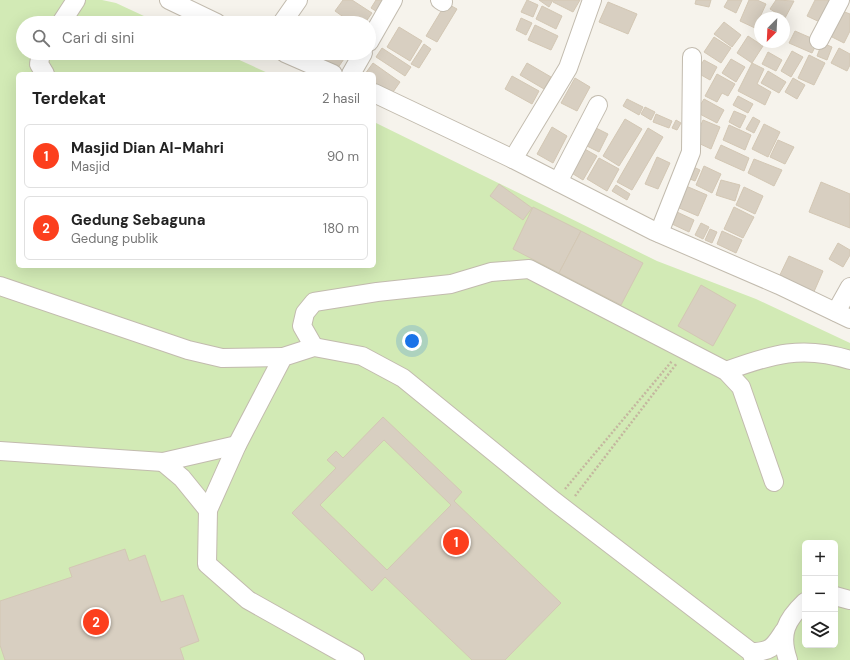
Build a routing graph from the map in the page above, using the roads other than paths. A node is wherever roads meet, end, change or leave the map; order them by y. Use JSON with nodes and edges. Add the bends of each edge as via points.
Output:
{"nodes":[{"id":1,"x":76,"y":0,"type":"edge"},
{"id":2,"x":169,"y":0,"type":"edge"},
{"id":3,"x":298,"y":0,"type":"edge"},
{"id":4,"x":393,"y":0,"type":"edge"},
{"id":5,"x":592,"y":0,"type":"edge"},
{"id":6,"x":840,"y":0,"type":"edge"},
{"id":7,"x":66,"y":16,"type":"edge"},
{"id":8,"x":203,"y":16,"type":"edge"},
{"id":9,"x":287,"y":16,"type":"edge"},
{"id":10,"x":376,"y":30,"type":"edge"},
{"id":11,"x":819,"y":40,"type":"dead end"},
{"id":12,"x":692,"y":57,"type":"dead end"},
{"id":13,"x":39,"y":60,"type":"edge"},
{"id":14,"x":300,"y":60,"type":"edge"},
{"id":15,"x":359,"y":60,"type":"edge"},
{"id":16,"x":44,"y":72,"type":"edge"},
{"id":17,"x":328,"y":72,"type":"edge"},
{"id":18,"x":352,"y":72,"type":"edge"},
{"id":19,"x":376,"y":94,"type":"edge"},
{"id":20,"x":598,"y":105,"type":"dead end"},
{"id":21,"x":513,"y":159,"type":"junction"},
{"id":22,"x":558,"y":182,"type":"junction"},
{"id":23,"x":659,"y":234,"type":"junction"},
{"id":24,"x":0,"y":286,"type":"edge"},
{"id":25,"x":850,"y":287,"type":"edge"},
{"id":26,"x":843,"y":315,"type":"edge"},
{"id":27,"x":314,"y":347,"type":"junction"},
{"id":28,"x":283,"y":357,"type":"junction"},
{"id":29,"x":850,"y":360,"type":"edge"},
{"id":30,"x":726,"y":371,"type":"junction"},
{"id":31,"x":236,"y":445,"type":"junction"},
{"id":32,"x":0,"y":451,"type":"edge"},
{"id":33,"x":163,"y":462,"type":"junction"},
{"id":34,"x":774,"y":482,"type":"dead end"},
{"id":35,"x":208,"y":510,"type":"junction"},
{"id":36,"x":838,"y":597,"type":"edge"},
{"id":37,"x":850,"y":600,"type":"edge"},
{"id":38,"x":802,"y":605,"type":"edge"},
{"id":39,"x":784,"y":631,"type":"junction"},
{"id":40,"x":753,"y":656,"type":"edge"},
{"id":41,"x":355,"y":660,"type":"edge"},
{"id":42,"x":788,"y":660,"type":"edge"}],
"edges":[{"from":1,"to":7,"type":"street"},
{"from":2,"to":8,"type":"street"},
{"from":3,"to":9,"type":"street"},
{"from":4,"to":10,"type":"street"},
{"from":5,"to":21,"type":"street","via":[[568,68]]},
{"from":6,"to":11,"type":"street"},
{"from":12,"to":23,"type":"street","via":[[690,152]]},
{"from":13,"to":16,"type":"street","via":[[38,64]]},
{"from":14,"to":17,"type":"street"},
{"from":15,"to":18,"type":"street"},
{"from":19,"to":21,"type":"street"},
{"from":20,"to":22,"type":"street"},
{"from":21,"to":22,"type":"street"},
{"from":22,"to":23,"type":"street"},
{"from":23,"to":26,"type":"street"},
{"from":24,"to":28,"type":"street","via":[[188,350],[222,358]]},
{"from":25,"to":26,"type":"street"},
{"from":27,"to":28,"type":"street"},
{"from":27,"to":30,"type":"street","via":[[302,326],[305,313],[314,302],[451,284],[490,272],[529,269]]},
{"from":27,"to":40,"type":"street","via":[[362,356],[403,378]]},
{"from":28,"to":31,"type":"street"},
{"from":29,"to":30,"type":"street","via":[[830,354],[794,351],[760,358]]},
{"from":30,"to":34,"type":"street","via":[[741,387]]},
{"from":31,"to":33,"type":"street"},
{"from":31,"to":35,"type":"street"},
{"from":32,"to":33,"type":"street"},
{"from":33,"to":35,"type":"street","via":[[182,478]]},
{"from":35,"to":41,"type":"street","via":[[208,564],[248,600]]},
{"from":36,"to":37,"type":"street"},
{"from":38,"to":39,"type":"street","via":[[792,614]]},
{"from":39,"to":40,"type":"street","via":[[773,647]]},
{"from":39,"to":42,"type":"street","via":[[784,648]]}]}
